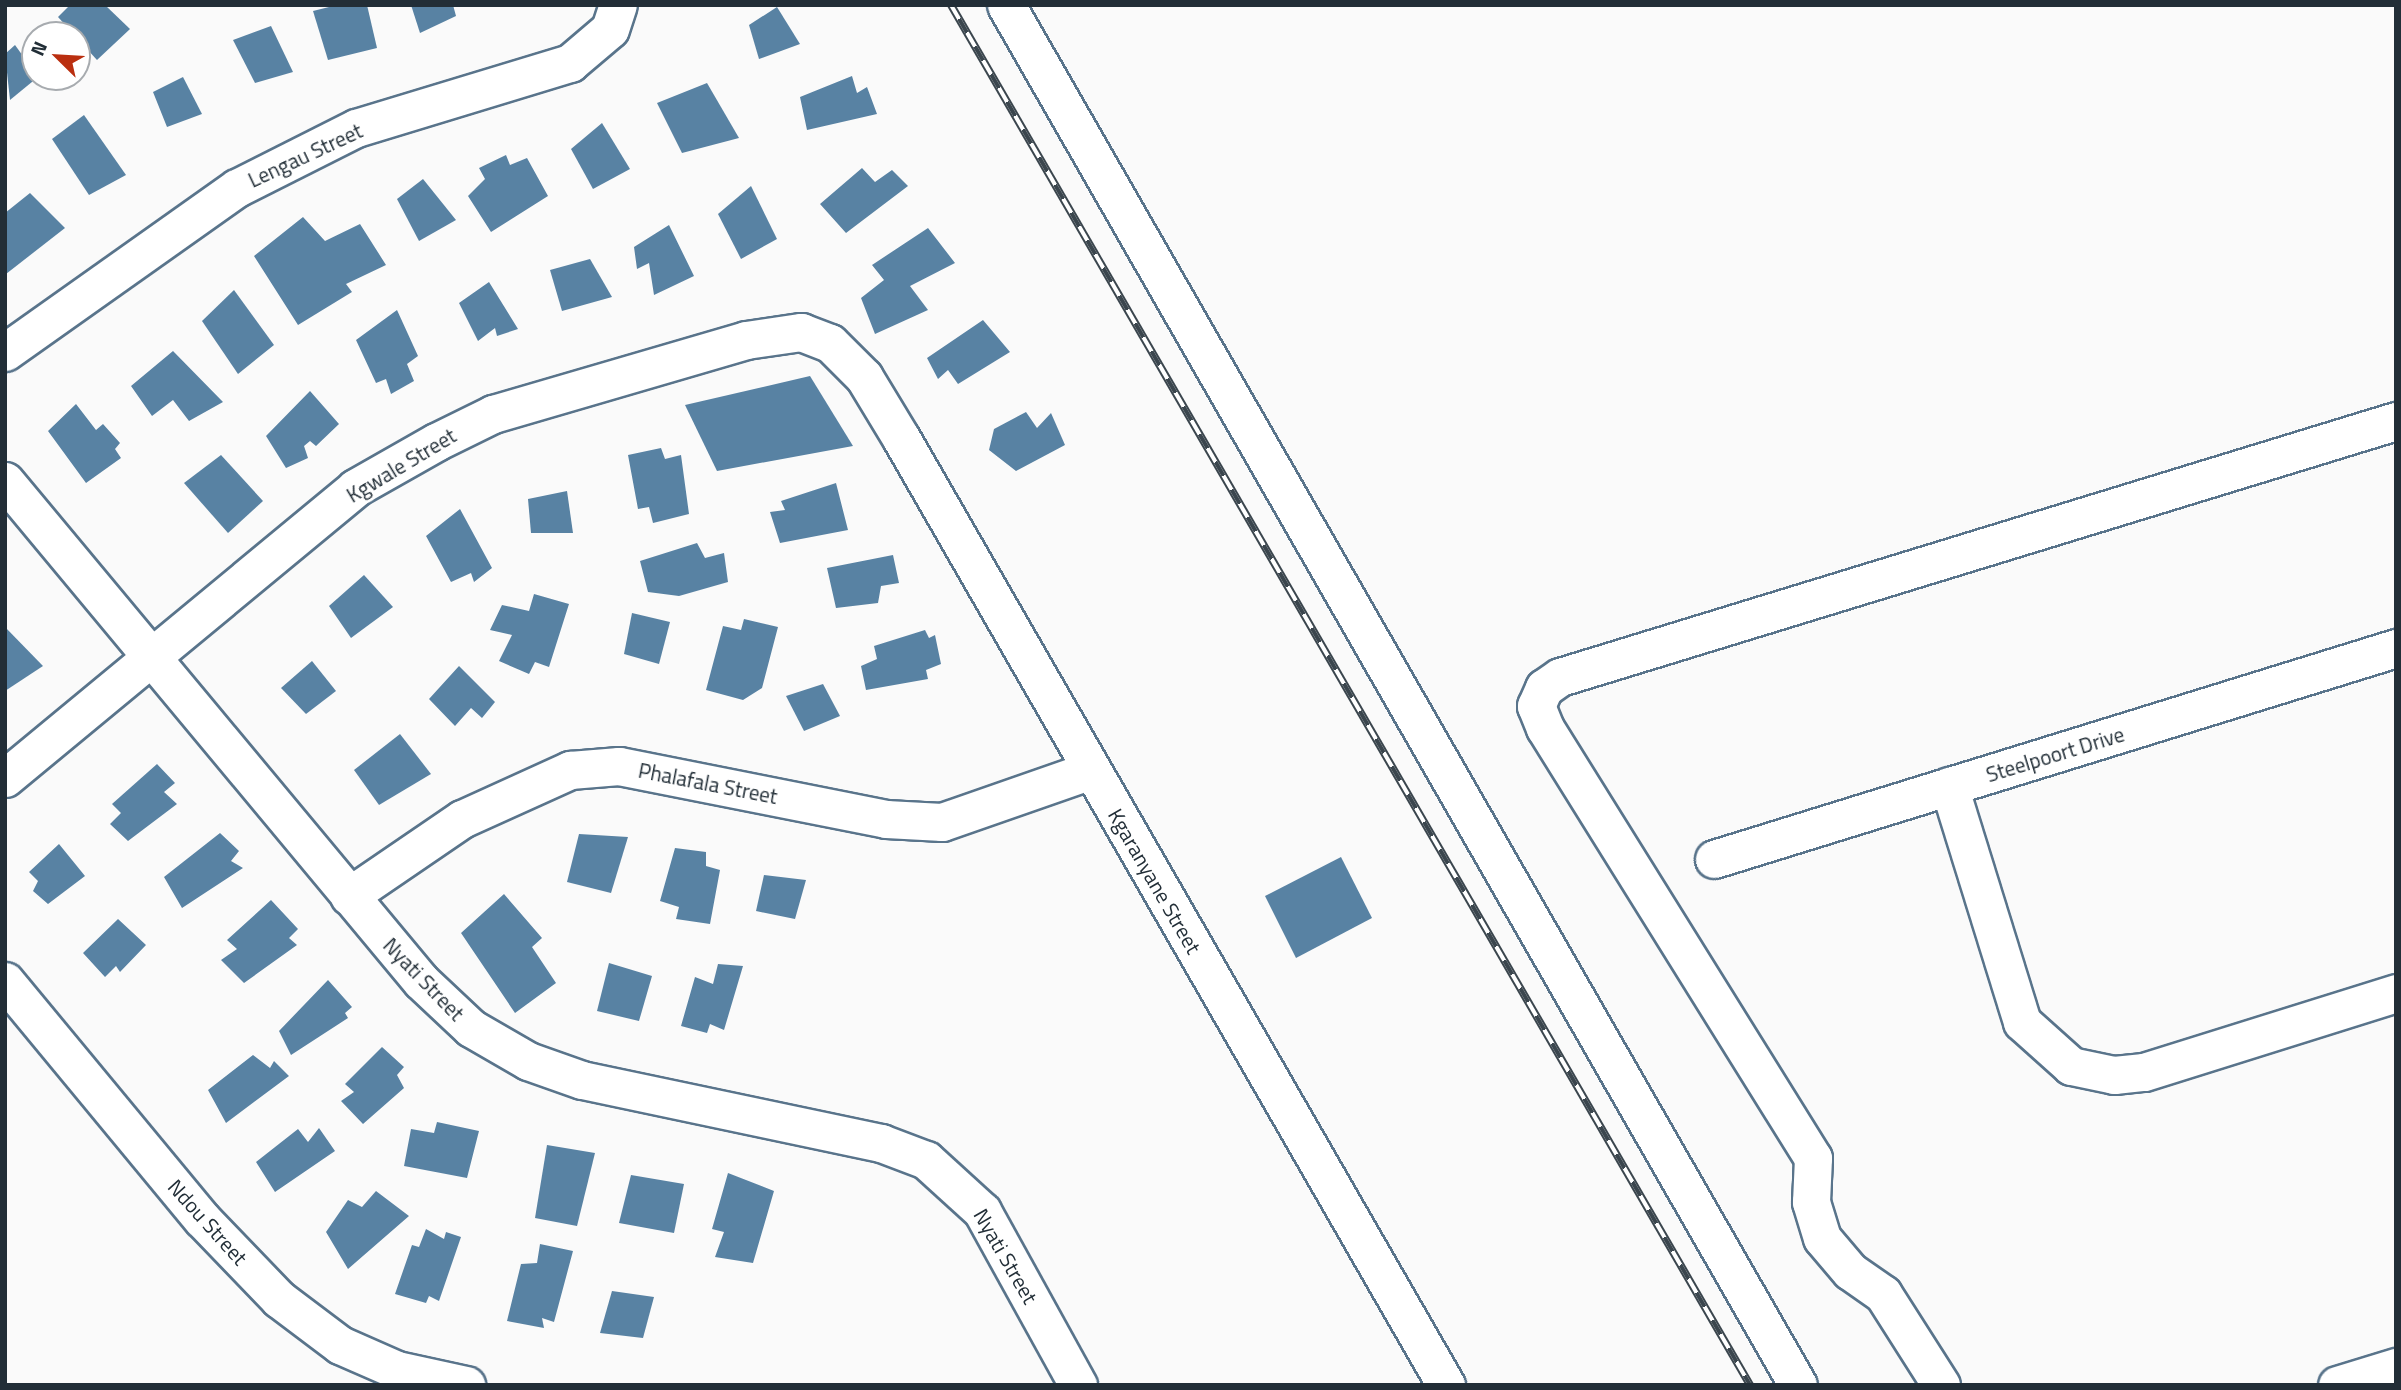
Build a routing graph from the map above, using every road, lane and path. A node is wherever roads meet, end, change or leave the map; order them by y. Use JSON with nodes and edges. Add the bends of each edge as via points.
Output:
{"nodes":[{"id":1,"x":618,"y":5,"type":"edge"},
{"id":2,"x":1006,"y":5,"type":"edge"},
{"id":3,"x":5,"y":352,"type":"edge"},
{"id":4,"x":864,"y":377,"type":"joint"},
{"id":5,"x":2396,"y":421,"type":"edge"},
{"id":6,"x":5,"y":481,"type":"edge"},
{"id":7,"x":2396,"y":648,"type":"edge"},
{"id":8,"x":153,"y":659,"type":"junction"},
{"id":9,"x":1091,"y":770,"type":"junction"},
{"id":10,"x":5,"y":778,"type":"edge"},
{"id":11,"x":1949,"y":786,"type":"junction"},
{"id":12,"x":1714,"y":859,"type":"dead end"},
{"id":13,"x":349,"y":896,"type":"junction"},
{"id":14,"x":5,"y":981,"type":"edge"},
{"id":15,"x":2396,"y":993,"type":"edge"},
{"id":16,"x":2396,"y":1367,"type":"edge"},
{"id":17,"x":466,"y":1385,"type":"edge"},
{"id":18,"x":1078,"y":1385,"type":"edge"},
{"id":19,"x":1446,"y":1385,"type":"edge"},
{"id":20,"x":1798,"y":1385,"type":"edge"},
{"id":21,"x":1941,"y":1385,"type":"edge"},
{"id":22,"x":2337,"y":1385,"type":"edge"}],
"edges":[{"from":1,"to":3,"type":"street","name":"Lengau Street","via":[[610,29],[570,63],[356,128],[237,188]]},
{"from":2,"to":20,"type":"street"},
{"from":4,"to":8,"type":"street","name":"Kgwale Street","via":[[830,343],[801,332],[776,333],[493,414],[355,488]]},
{"from":4,"to":9,"type":"street","name":"Kgaranyane Street"},
{"from":5,"to":21,"type":"street","via":[[1560,677],[1544,688],[1536,706],[1545,728],[1813,1158],[1811,1202],[1822,1238],[1850,1271],[1883,1294]]},
{"from":6,"to":8,"type":"street","name":"Nyati Street"},
{"from":7,"to":11,"type":"street","name":"Steelpoort Drive"},
{"from":8,"to":10,"type":"street","name":"Kgwale Street"},
{"from":8,"to":13,"type":"street","name":"Nyati Street"},
{"from":9,"to":13,"type":"street","name":"Phalafala Street","via":[[942,822],[886,819],[619,766],[570,770],[462,819]]},
{"from":9,"to":19,"type":"street","name":"Kgaranyane Street"},
{"from":11,"to":12,"type":"street","name":"Steelpoort Drive"},
{"from":11,"to":15,"type":"street","via":[[2022,1022],[2071,1066],[2114,1075],[2144,1072]]},
{"from":13,"to":18,"type":"street","name":"Nyati Street","via":[[421,981],[471,1028],[527,1061],[582,1080],[881,1143],[926,1160],[982,1211]]},
{"from":14,"to":17,"type":"street","name":"Ndou Street","via":[[202,1219],[279,1299],[340,1345],[397,1370]]},
{"from":16,"to":22,"type":"street"}]}
